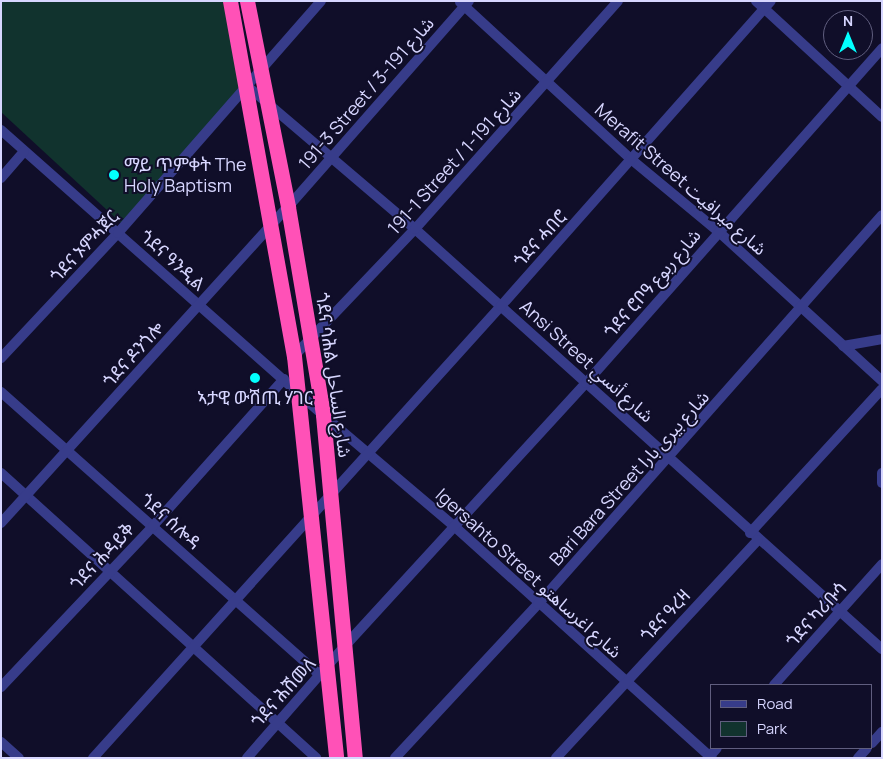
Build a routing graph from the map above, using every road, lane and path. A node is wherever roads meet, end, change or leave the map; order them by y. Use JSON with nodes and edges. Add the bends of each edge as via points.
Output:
{"nodes":[{"id":1,"x":230,"y":1,"type":"edge"},
{"id":2,"x":247,"y":1,"type":"edge"},
{"id":3,"x":321,"y":1,"type":"edge"},
{"id":4,"x":618,"y":1,"type":"edge"},
{"id":5,"x":756,"y":1,"type":"edge"},
{"id":6,"x":464,"y":3,"type":"edge"},
{"id":7,"x":768,"y":5,"type":"edge"},
{"id":8,"x":882,"y":48,"type":"edge"},
{"id":9,"x":260,"y":68,"type":"junction"},
{"id":10,"x":548,"y":82,"type":"junction"},
{"id":11,"x":246,"y":85,"type":"junction"},
{"id":12,"x":847,"y":86,"type":"junction"},
{"id":13,"x":267,"y":102,"type":"junction"},
{"id":14,"x":882,"y":117,"type":"edge"},
{"id":15,"x":1,"y":130,"type":"edge"},
{"id":16,"x":24,"y":152,"type":"junction"},
{"id":17,"x":330,"y":158,"type":"junction"},
{"id":18,"x":632,"y":160,"type":"junction"},
{"id":19,"x":1,"y":178,"type":"edge"},
{"id":20,"x":288,"y":208,"type":"junction"},
{"id":21,"x":882,"y":215,"type":"edge"},
{"id":22,"x":271,"y":222,"type":"junction"},
{"id":23,"x":415,"y":229,"type":"junction"},
{"id":24,"x":719,"y":232,"type":"junction"},
{"id":25,"x":118,"y":234,"type":"junction"},
{"id":26,"x":199,"y":305,"type":"junction"},
{"id":27,"x":501,"y":306,"type":"junction"},
{"id":28,"x":801,"y":307,"type":"junction"},
{"id":29,"x":882,"y":339,"type":"edge"},
{"id":30,"x":312,"y":340,"type":"junction"},
{"id":31,"x":843,"y":346,"type":"junction"},
{"id":32,"x":294,"y":356,"type":"junction"},
{"id":33,"x":1,"y":358,"type":"edge"},
{"id":34,"x":284,"y":379,"type":"junction"},
{"id":35,"x":882,"y":381,"type":"edge"},
{"id":36,"x":586,"y":383,"type":"junction"},
{"id":37,"x":882,"y":389,"type":"edge"},
{"id":38,"x":299,"y":391,"type":"junction"},
{"id":39,"x":1,"y":392,"type":"edge"},
{"id":40,"x":323,"y":415,"type":"junction"},
{"id":41,"x":66,"y":452,"type":"junction"},
{"id":42,"x":370,"y":452,"type":"junction"},
{"id":43,"x":670,"y":457,"type":"junction"},
{"id":44,"x":1,"y":473,"type":"edge"},
{"id":45,"x":882,"y":473,"type":"edge"},
{"id":46,"x":882,"y":483,"type":"edge"},
{"id":47,"x":330,"y":493,"type":"junction"},
{"id":48,"x":27,"y":495,"type":"junction"},
{"id":49,"x":313,"y":513,"type":"junction"},
{"id":50,"x":1,"y":523,"type":"edge"},
{"id":51,"x":153,"y":526,"type":"junction"},
{"id":52,"x":454,"y":526,"type":"junction"},
{"id":53,"x":754,"y":537,"type":"junction"},
{"id":54,"x":882,"y":564,"type":"edge"},
{"id":55,"x":110,"y":571,"type":"junction"},
{"id":56,"x":235,"y":600,"type":"junction"},
{"id":57,"x":538,"y":604,"type":"junction"},
{"id":58,"x":840,"y":612,"type":"junction"},
{"id":59,"x":193,"y":647,"type":"junction"},
{"id":60,"x":343,"y":648,"type":"junction"},
{"id":61,"x":882,"y":649,"type":"edge"},
{"id":62,"x":322,"y":673,"type":"junction"},
{"id":63,"x":626,"y":681,"type":"junction"},
{"id":64,"x":775,"y":684,"type":"edge"},
{"id":65,"x":1,"y":687,"type":"edge"},
{"id":66,"x":276,"y":723,"type":"junction"},
{"id":67,"x":882,"y":732,"type":"edge"},
{"id":68,"x":1,"y":742,"type":"edge"},
{"id":69,"x":873,"y":742,"type":"edge"},
{"id":70,"x":712,"y":755,"type":"edge"},
{"id":71,"x":19,"y":758,"type":"edge"},
{"id":72,"x":93,"y":758,"type":"edge"},
{"id":73,"x":247,"y":758,"type":"edge"},
{"id":74,"x":316,"y":758,"type":"edge"},
{"id":75,"x":336,"y":758,"type":"edge"},
{"id":76,"x":355,"y":758,"type":"edge"},
{"id":77,"x":395,"y":758,"type":"edge"},
{"id":78,"x":556,"y":758,"type":"edge"}],
"edges":[{"from":1,"to":11,"type":"highway","name":"ጎደና ሳሕል شارع الساحل"},
{"from":2,"to":9,"type":"highway","name":"ጎደና ሳሕል شارع الساحل"},
{"from":3,"to":9,"type":"street","name":"ጎደና ኦምሓጀር"},
{"from":4,"to":10,"type":"street","name":"191-1 Street / شارع 191-1"},
{"from":5,"to":7,"type":"street"},
{"from":6,"to":10,"type":"street","name":"Merafit Street شارع ميرافيت"},
{"from":6,"to":17,"type":"street","name":"191-3 Street / شارع 191-3"},
{"from":7,"to":12,"type":"street"},
{"from":7,"to":18,"type":"street","name":"ጎደና ሓበሮ"},
{"from":8,"to":12,"type":"street","name":"ጎደና ሮቦዓ شارع ربوع"},
{"from":9,"to":11,"type":"street","name":"ጎደና ኦምሓጀር"},
{"from":9,"to":13,"type":"highway","name":"ጎደና ሳሕል شارع الساحل"},
{"from":10,"to":18,"type":"street","name":"Merafit Street شارع ميرافيت"},
{"from":10,"to":23,"type":"street","name":"191-1 Street / شارع 191-1"},
{"from":11,"to":13,"type":"street","name":"Ansi Street شارع أنسي"},
{"from":11,"to":22,"type":"highway","name":"ጎደና ሳሕል شارع الساحل"},
{"from":11,"to":25,"type":"street","name":"ጎደና ኦምሓጀር"},
{"from":12,"to":14,"type":"street"},
{"from":12,"to":24,"type":"street","name":"ጎደና ሮቦዓ شارع ربوع"},
{"from":13,"to":17,"type":"street","name":"Ansi Street شارع أنسي"},
{"from":13,"to":20,"type":"highway","name":"ጎደና ሳሕል شارع الساحل"},
{"from":15,"to":16,"type":"street","name":"ጎደና ዓንዲል"},
{"from":16,"to":19,"type":"street"},
{"from":16,"to":25,"type":"street","name":"ጎደና ዓንዲል"},
{"from":17,"to":20,"type":"street","name":"191-3 Street / شارع 191-3"},
{"from":17,"to":23,"type":"street","name":"Ansi Street شارع أنسي"},
{"from":18,"to":24,"type":"street","name":"Merafit Street شارع ميرافيت"},
{"from":18,"to":27,"type":"street","name":"ጎደና ሓበሮ"},
{"from":20,"to":22,"type":"street","name":"ጎደና ዶንጎሎ"},
{"from":20,"to":30,"type":"highway","name":"ጎደና ሳሕል شارع الساحل"},
{"from":21,"to":28,"type":"street","name":"Bari Bara Street شارع بيرى بارا"},
{"from":22,"to":26,"type":"street","name":"ጎደና ዶንጎሎ"},
{"from":22,"to":32,"type":"highway","name":"ጎደና ሳሕል شارع الساحل"},
{"from":23,"to":27,"type":"street","name":"Ansi Street شارع أنسي"},
{"from":23,"to":30,"type":"street","name":"191-1 Street / شارع 191-1"},
{"from":24,"to":28,"type":"street","name":"Merafit Street شارع ميرافيت"},
{"from":24,"to":36,"type":"street","name":"ጎደና ሮቦዓ شارع ربوع"},
{"from":25,"to":26,"type":"street","name":"ጎደና ዓንዲል"},
{"from":25,"to":33,"type":"street","name":"ጎደና ኦምሓጀር"},
{"from":26,"to":34,"type":"street","name":"ጎደና ዓንዲል"},
{"from":26,"to":41,"type":"street","name":"ጎደና ዶንጎሎ"},
{"from":27,"to":36,"type":"street","name":"Ansi Street شارع أنسي"},
{"from":27,"to":42,"type":"street","name":"ጎደና ሓበሮ"},
{"from":28,"to":31,"type":"street","name":"Merafit Street شارع ميرافيت"},
{"from":28,"to":43,"type":"street","name":"Bari Bara Street شارع بيرى بارا"},
{"from":29,"to":31,"type":"street"},
{"from":30,"to":32,"type":"street","name":"191-1 Street / شارع 191-1"},
{"from":30,"to":40,"type":"highway","name":"ጎደና ሳሕል شارع الساحل"},
{"from":31,"to":35,"type":"street","name":"Merafit Street شارع ميرافيت"},
{"from":32,"to":38,"type":"highway","name":"ጎደና ሳሕል شارع الساحل"},
{"from":34,"to":38,"type":"street","name":"ጎደና ዓንዲል"},
{"from":34,"to":51,"type":"street","name":"ጎደና ሕዳይቅ"},
{"from":36,"to":43,"type":"street","name":"Ansi Street شارع أنسي"},
{"from":36,"to":52,"type":"street","name":"ጎደና ሮቦዓ شارع ربوع"},
{"from":37,"to":53,"type":"street","name":"ጎደና ዓረዛ"},
{"from":38,"to":40,"type":"street","name":"ጎደና ዓንዲል"},
{"from":38,"to":49,"type":"highway","name":"ጎደና ሳሕል شارع الساحل"},
{"from":39,"to":41,"type":"street","name":"ጎደና ሰሎዳ"},
{"from":40,"to":42,"type":"street","name":"Igersahto Street شارع اغرساهتو"},
{"from":40,"to":47,"type":"highway","name":"ጎደና ሳሕል شارع الساحل"},
{"from":41,"to":48,"type":"street","name":"ጎደና ዶንጎሎ"},
{"from":41,"to":51,"type":"street","name":"ጎደና ሰሎዳ"},
{"from":42,"to":47,"type":"street","name":"ጎደና ሓበሮ"},
{"from":42,"to":52,"type":"street","name":"Igersahto Street شارع اغرساهتو"},
{"from":43,"to":53,"type":"street","name":"Ansi Street شارع أنسي"},
{"from":43,"to":57,"type":"street","name":"Bari Bara Street شارع بيرى بارا"},
{"from":44,"to":48,"type":"street"},
{"from":45,"to":46,"type":"street"},
{"from":47,"to":49,"type":"street","name":"ጎደና ሓበሮ"},
{"from":47,"to":60,"type":"highway","name":"ጎደና ሳሕል شارع الساحل"},
{"from":48,"to":50,"type":"street","name":"ጎደና ዶንጎሎ"},
{"from":48,"to":55,"type":"street"},
{"from":49,"to":56,"type":"street","name":"ጎደና ሓበሮ"},
{"from":49,"to":62,"type":"highway","name":"ጎደና ሳሕል شارع الساحل"},
{"from":51,"to":55,"type":"street","name":"ጎደና ሕዳይቅ"},
{"from":51,"to":56,"type":"street","name":"ጎደና ሰሎዳ"},
{"from":52,"to":57,"type":"street","name":"Igersahto Street شارع اغرساهتو"},
{"from":52,"to":60,"type":"street","name":"ጎደና ሮቦዓ شارع ربوع"},
{"from":53,"to":58,"type":"street","name":"Ansi Street شارع أنسي"},
{"from":53,"to":63,"type":"street","name":"ጎደና ዓረዛ"},
{"from":54,"to":58,"type":"street","name":"ጎደና ካሪቡሳ"},
{"from":55,"to":59,"type":"street"},
{"from":55,"to":65,"type":"street","name":"ጎደና ሕዳይቅ"},
{"from":56,"to":59,"type":"street","name":"ጎደና ሓበሮ"},
{"from":56,"to":62,"type":"street","name":"ጎደና ሰሎዳ"},
{"from":57,"to":63,"type":"street","name":"Igersahto Street شارع اغرساهتو"},
{"from":57,"to":77,"type":"street","name":"Bari Bara Street شارع بيرى بارا"},
{"from":58,"to":61,"type":"street","name":"Ansi Street شارع أنسي"},
{"from":58,"to":64,"type":"street","name":"ጎደና ካሪቡሳ"},
{"from":59,"to":66,"type":"street"},
{"from":59,"to":72,"type":"street","name":"ጎደና ሓበሮ"},
{"from":60,"to":62,"type":"street","name":"ጎደና ሕሽመለ"},
{"from":60,"to":76,"type":"highway","name":"ጎደና ሳሕል شارع الساحل"},
{"from":62,"to":66,"type":"street","name":"ጎደና ሕሽመለ"},
{"from":62,"to":75,"type":"highway","name":"ጎደና ሳሕል شارع الساحل"},
{"from":63,"to":70,"type":"street","name":"Igersahto Street شارع اغرساهتو"},
{"from":63,"to":78,"type":"street","name":"ጎደና ዓረዛ"},
{"from":66,"to":73,"type":"street","name":"ጎደና ሕሽመለ"},
{"from":66,"to":74,"type":"street"},
{"from":67,"to":69,"type":"street"},
{"from":68,"to":71,"type":"street"}]}
